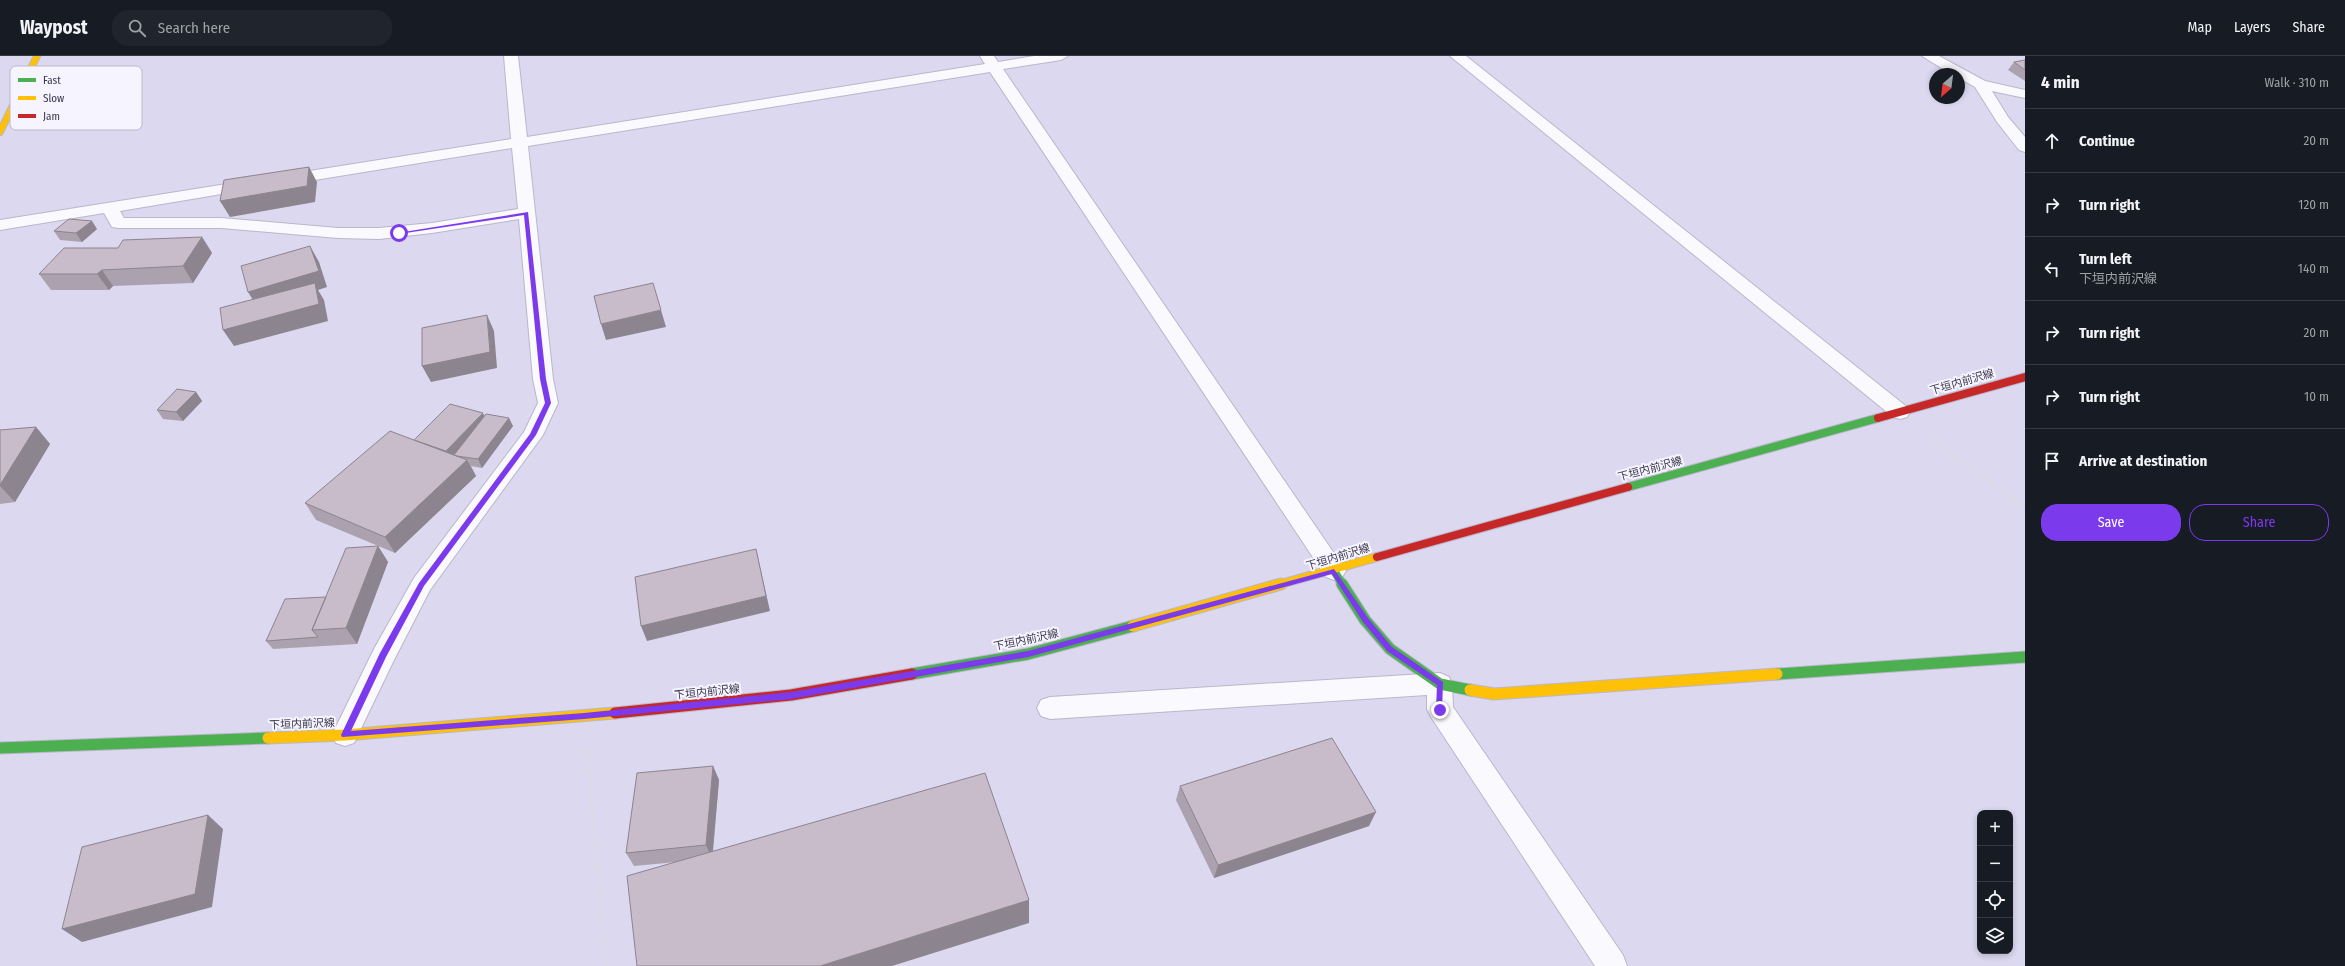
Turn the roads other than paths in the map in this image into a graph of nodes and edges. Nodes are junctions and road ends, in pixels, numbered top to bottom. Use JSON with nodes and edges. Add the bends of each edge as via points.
{"nodes":[{"id":1,"x":37,"y":56,"type":"edge"},
{"id":2,"x":511,"y":56,"type":"edge"},
{"id":3,"x":1061,"y":56,"type":"edge"},
{"id":4,"x":1457,"y":56,"type":"edge"},
{"id":5,"x":1929,"y":56,"type":"edge"},
{"id":6,"x":991,"y":61,"type":"edge"},
{"id":7,"x":32,"y":66,"type":"edge"},
{"id":8,"x":1980,"y":84,"type":"junction"},
{"id":9,"x":2025,"y":94,"type":"edge"},
{"id":10,"x":10,"y":111,"type":"edge"},
{"id":11,"x":0,"y":132,"type":"edge"},
{"id":12,"x":519,"y":143,"type":"junction"},
{"id":13,"x":2025,"y":147,"type":"edge"},
{"id":14,"x":110,"y":208,"type":"junction"},
{"id":15,"x":526,"y":213,"type":"junction"},
{"id":16,"x":0,"y":225,"type":"edge"},
{"id":17,"x":2025,"y":377,"type":"edge"},
{"id":18,"x":1900,"y":412,"type":"junction"},
{"id":19,"x":1334,"y":571,"type":"junction"},
{"id":20,"x":2025,"y":658,"type":"edge"},
{"id":21,"x":1440,"y":684,"type":"junction"},
{"id":22,"x":1050,"y":708,"type":"dead end"},
{"id":23,"x":345,"y":735,"type":"junction"},
{"id":24,"x":0,"y":748,"type":"edge"},
{"id":25,"x":1612,"y":966,"type":"edge"}],
"edges":[{"from":1,"to":7,"type":"main road"},
{"from":2,"to":12,"type":"street"},
{"from":3,"to":6,"type":"street"},
{"from":4,"to":18,"type":"street"},
{"from":5,"to":8,"type":"street"},
{"from":6,"to":12,"type":"street"},
{"from":6,"to":19,"type":"street"},
{"from":8,"to":9,"type":"street"},
{"from":8,"to":13,"type":"street","via":[[2002,119]]},
{"from":10,"to":11,"type":"main road"},
{"from":12,"to":14,"type":"street"},
{"from":12,"to":15,"type":"street"},
{"from":14,"to":15,"type":"street","via":[[118,223],[235,224],[356,234],[399,233]]},
{"from":14,"to":16,"type":"street"},
{"from":15,"to":23,"type":"street","via":[[543,379],[548,403],[533,435],[422,584],[383,656]]},
{"from":17,"to":18,"type":"main road","name":"下垣内前沢線"},
{"from":18,"to":19,"type":"main road","name":"下垣内前沢線"},
{"from":19,"to":21,"type":"main road","via":[[1365,620],[1390,649]]},
{"from":19,"to":23,"type":"main road","name":"下垣内前沢線","via":[[1028,654],[791,695],[584,716]]},
{"from":20,"to":21,"type":"main road","via":[[1494,694]]},
{"from":21,"to":22,"type":"street"},
{"from":21,"to":25,"type":"street","via":[[1440,710]]},
{"from":23,"to":24,"type":"main road","name":"下垣内前沢線"}]}
